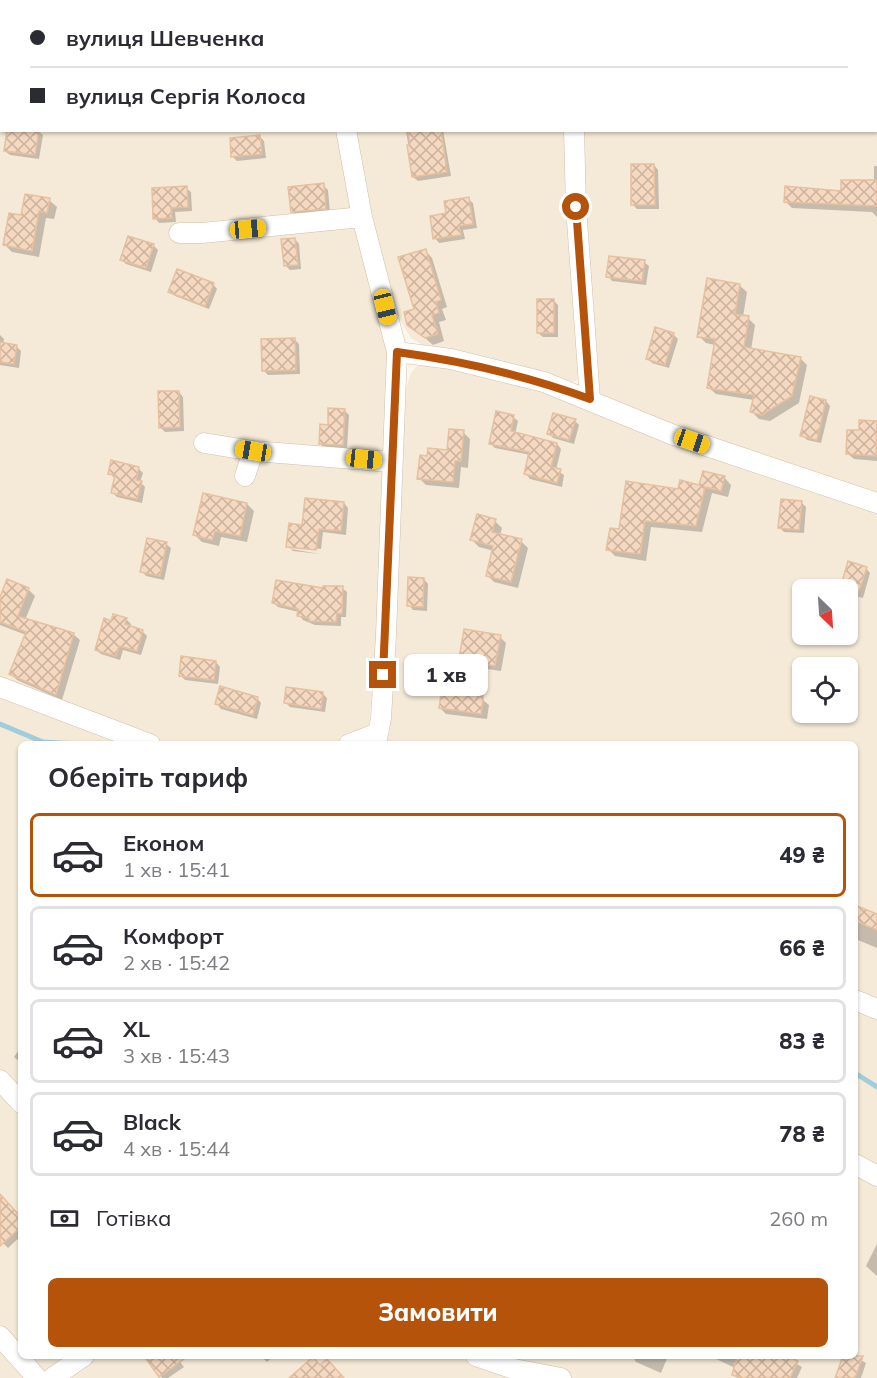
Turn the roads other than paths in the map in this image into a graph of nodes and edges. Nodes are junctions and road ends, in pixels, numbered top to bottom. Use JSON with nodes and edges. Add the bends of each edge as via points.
{"nodes":[{"id":1,"x":346,"y":132,"type":"edge"},
{"id":2,"x":573,"y":132,"type":"edge"},
{"id":3,"x":362,"y":218,"type":"junction"},
{"id":4,"x":178,"y":232,"type":"dead end"},
{"id":5,"x":397,"y":352,"type":"junction"},
{"id":6,"x":590,"y":399,"type":"junction"},
{"id":7,"x":204,"y":443,"type":"dead end"},
{"id":8,"x":253,"y":451,"type":"junction"},
{"id":9,"x":391,"y":462,"type":"junction"},
{"id":10,"x":245,"y":476,"type":"dead end"},
{"id":11,"x":877,"y":503,"type":"edge"},
{"id":12,"x":0,"y":687,"type":"edge"},
{"id":13,"x":377,"y":739,"type":"edge"},
{"id":14,"x":142,"y":741,"type":"edge"},
{"id":15,"x":858,"y":1001,"type":"edge"},
{"id":16,"x":877,"y":1009,"type":"edge"},
{"id":17,"x":0,"y":1080,"type":"edge"},
{"id":18,"x":18,"y":1100,"type":"edge"},
{"id":19,"x":858,"y":1166,"type":"edge"},
{"id":20,"x":877,"y":1176,"type":"edge"},
{"id":21,"x":0,"y":1336,"type":"edge"},
{"id":22,"x":18,"y":1356,"type":"edge"},
{"id":23,"x":20,"y":1359,"type":"edge"},
{"id":24,"x":80,"y":1359,"type":"edge"},
{"id":25,"x":485,"y":1359,"type":"edge"},
{"id":26,"x":37,"y":1378,"type":"edge"},
{"id":27,"x":52,"y":1378,"type":"edge"},
{"id":28,"x":561,"y":1378,"type":"edge"}],
"edges":[{"from":1,"to":3,"type":"street"},
{"from":2,"to":6,"type":"street"},
{"from":3,"to":4,"type":"street"},
{"from":3,"to":5,"type":"street"},
{"from":5,"to":6,"type":"street","via":[[451,359],[544,382]]},
{"from":5,"to":9,"type":"street"},
{"from":6,"to":11,"type":"street","via":[[671,434]]},
{"from":7,"to":8,"type":"street"},
{"from":8,"to":9,"type":"street"},
{"from":8,"to":10,"type":"street"},
{"from":9,"to":13,"type":"street","via":[[386,635]]},
{"from":12,"to":14,"type":"street"},
{"from":15,"to":16,"type":"street"},
{"from":17,"to":18,"type":"street"},
{"from":19,"to":20,"type":"street"},
{"from":21,"to":22,"type":"street"},
{"from":23,"to":26,"type":"street"},
{"from":24,"to":27,"type":"street"},
{"from":25,"to":28,"type":"street"}]}
